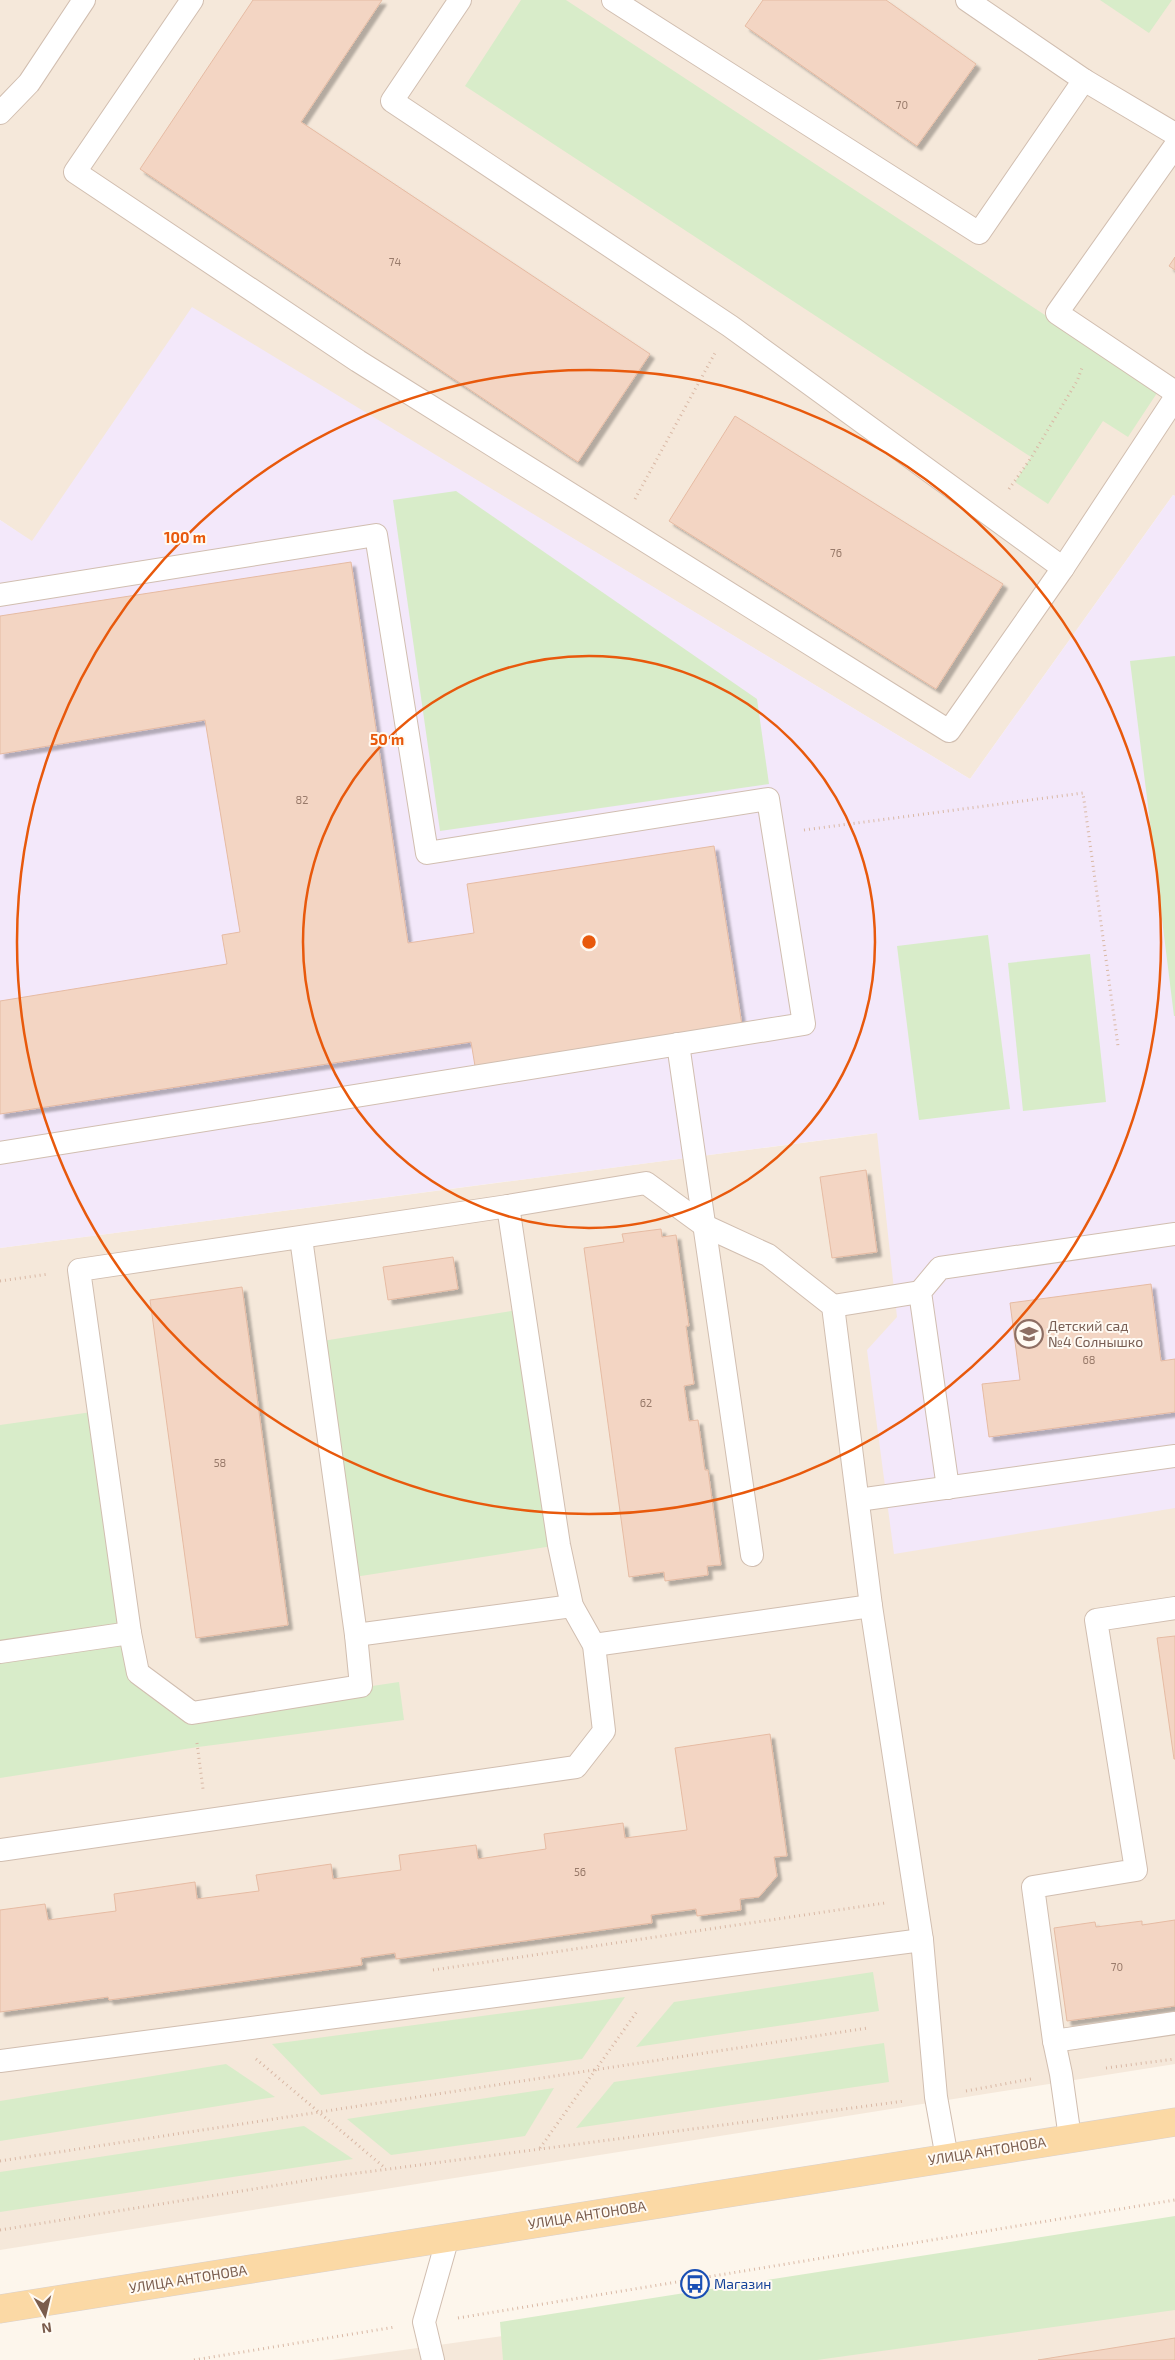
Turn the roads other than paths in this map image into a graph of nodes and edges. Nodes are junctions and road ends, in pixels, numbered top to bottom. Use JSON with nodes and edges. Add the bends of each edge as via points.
{"nodes":[{"id":1,"x":84,"y":0,"type":"edge"},
{"id":2,"x":192,"y":0,"type":"edge"},
{"id":3,"x":460,"y":0,"type":"edge"},
{"id":4,"x":613,"y":0,"type":"edge"},
{"id":5,"x":967,"y":0,"type":"edge"},
{"id":6,"x":1084,"y":80,"type":"junction"},
{"id":7,"x":0,"y":113,"type":"edge"},
{"id":8,"x":1175,"y":134,"type":"edge"},
{"id":9,"x":1175,"y":146,"type":"edge"},
{"id":10,"x":1175,"y":392,"type":"edge"},
{"id":11,"x":1175,"y":398,"type":"edge"},
{"id":12,"x":1063,"y":568,"type":"junction"},
{"id":13,"x":0,"y":595,"type":"edge"},
{"id":14,"x":678,"y":1044,"type":"junction"},
{"id":15,"x":0,"y":1153,"type":"edge"},
{"id":16,"x":508,"y":1206,"type":"junction"},
{"id":17,"x":705,"y":1226,"type":"junction"},
{"id":18,"x":1175,"y":1234,"type":"edge"},
{"id":19,"x":301,"y":1238,"type":"junction"},
{"id":20,"x":920,"y":1292,"type":"junction"},
{"id":21,"x":833,"y":1306,"type":"junction"},
{"id":22,"x":1175,"y":1456,"type":"edge"},
{"id":23,"x":948,"y":1488,"type":"junction"},
{"id":24,"x":858,"y":1500,"type":"junction"},
{"id":25,"x":752,"y":1555,"type":"dead end"},
{"id":26,"x":572,"y":1606,"type":"junction"},
{"id":27,"x":871,"y":1606,"type":"junction"},
{"id":28,"x":1175,"y":1608,"type":"edge"},
{"id":29,"x":130,"y":1633,"type":"junction"},
{"id":30,"x":356,"y":1635,"type":"junction"},
{"id":31,"x":594,"y":1645,"type":"junction"},
{"id":32,"x":0,"y":1652,"type":"edge"},
{"id":33,"x":0,"y":1850,"type":"edge"},
{"id":34,"x":922,"y":1940,"type":"junction"},
{"id":35,"x":1175,"y":2023,"type":"edge"},
{"id":36,"x":1054,"y":2041,"type":"junction"},
{"id":37,"x":0,"y":2060,"type":"edge"},
{"id":38,"x":1175,"y":2122,"type":"edge"},
{"id":39,"x":1070,"y":2138,"type":"junction"},
{"id":40,"x":946,"y":2158,"type":"junction"},
{"id":41,"x":448,"y":2237,"type":"junction"},
{"id":42,"x":0,"y":2309,"type":"edge"},
{"id":43,"x":433,"y":2360,"type":"edge"}],
"edges":[{"from":1,"to":7,"type":"lane","via":[[29,83]]},
{"from":2,"to":12,"type":"lane","via":[[75,172],[358,361],[949,731]]},
{"from":3,"to":12,"type":"lane","via":[[392,101],[730,326]]},
{"from":4,"to":6,"type":"lane","via":[[979,233]]},
{"from":5,"to":6,"type":"lane"},
{"from":6,"to":8,"type":"lane"},
{"from":9,"to":10,"type":"lane","via":[[1056,313]]},
{"from":11,"to":12,"type":"lane"},
{"from":13,"to":14,"type":"lane","via":[[376,535],[427,853],[768,799],[804,1024]]},
{"from":14,"to":15,"type":"lane"},
{"from":14,"to":17,"type":"lane"},
{"from":16,"to":17,"type":"lane","via":[[646,1183]]},
{"from":16,"to":19,"type":"lane"},
{"from":16,"to":26,"type":"lane","via":[[559,1545]]},
{"from":17,"to":21,"type":"lane","via":[[768,1255]]},
{"from":17,"to":25,"type":"lane"},
{"from":18,"to":20,"type":"lane","via":[[940,1268]]},
{"from":19,"to":29,"type":"lane","via":[[79,1270]]},
{"from":19,"to":30,"type":"lane"},
{"from":20,"to":21,"type":"lane"},
{"from":20,"to":23,"type":"lane"},
{"from":21,"to":24,"type":"lane"},
{"from":22,"to":23,"type":"lane"},
{"from":23,"to":24,"type":"lane"},
{"from":24,"to":27,"type":"lane"},
{"from":26,"to":30,"type":"lane"},
{"from":26,"to":31,"type":"lane"},
{"from":27,"to":31,"type":"lane"},
{"from":27,"to":34,"type":"lane"},
{"from":28,"to":36,"type":"lane","via":[[1096,1620],[1136,1870],[1033,1886]]},
{"from":29,"to":30,"type":"lane","via":[[138,1673],[192,1713],[361,1686]]},
{"from":29,"to":32,"type":"lane"},
{"from":31,"to":33,"type":"lane","via":[[604,1731],[576,1767]]},
{"from":34,"to":37,"type":"lane"},
{"from":34,"to":40,"type":"lane","via":[[936,2097]]},
{"from":35,"to":36,"type":"lane"},
{"from":36,"to":39,"type":"lane"},
{"from":38,"to":39,"type":"main road","name":"УЛИЦА АНТОНОВА"},
{"from":39,"to":40,"type":"main road","name":"УЛИЦА АНТОНОВА"},
{"from":40,"to":41,"type":"main road","name":"УЛИЦА АНТОНОВА"},
{"from":41,"to":42,"type":"main road","name":"УЛИЦА АНТОНОВА"},
{"from":41,"to":43,"type":"lane","via":[[424,2322]]}]}
